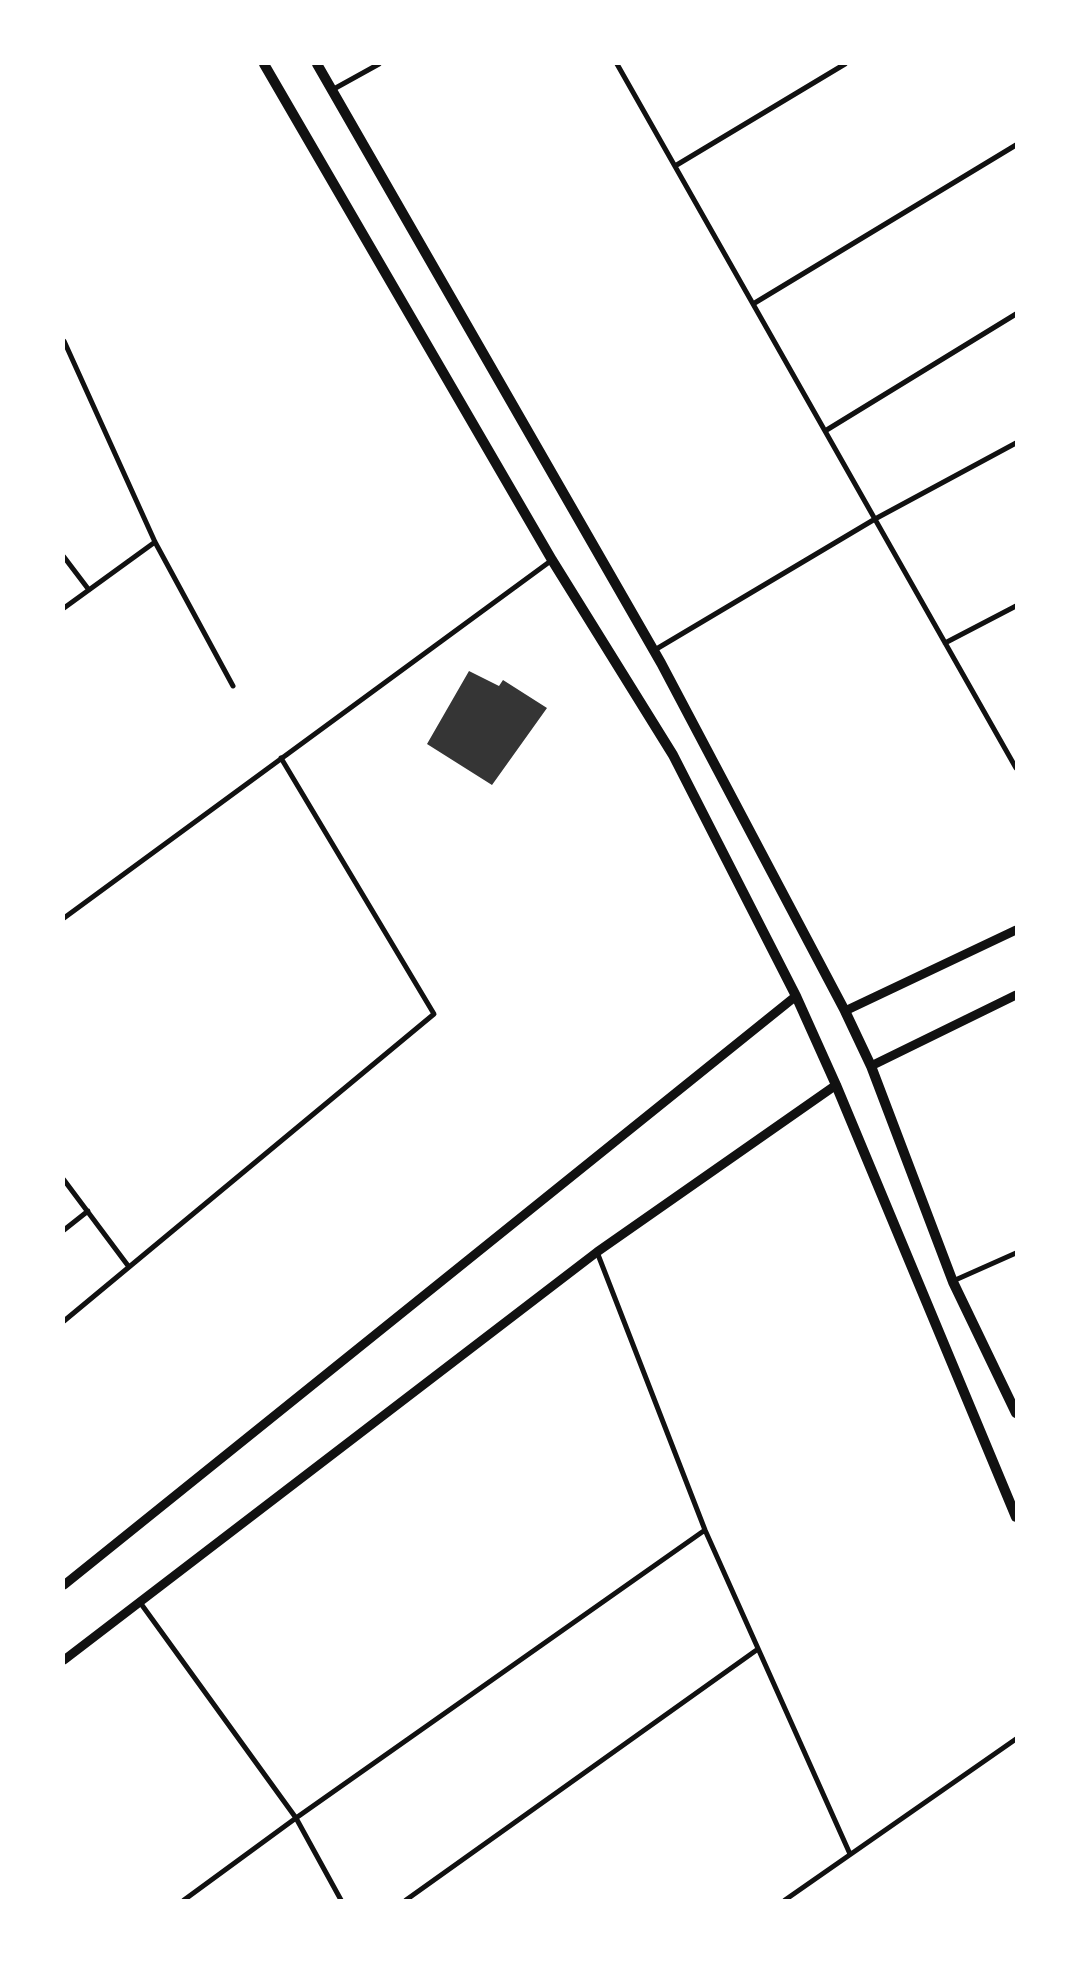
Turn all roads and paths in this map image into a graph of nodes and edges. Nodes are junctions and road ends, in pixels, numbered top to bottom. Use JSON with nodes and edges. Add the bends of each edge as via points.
{"nodes":[{"id":1,"x":264,"y":64,"type":"edge"},
{"id":2,"x":317,"y":64,"type":"edge"},
{"id":3,"x":379,"y":64,"type":"edge"},
{"id":4,"x":617,"y":64,"type":"edge"},
{"id":5,"x":844,"y":64,"type":"edge"},
{"id":6,"x":331,"y":90,"type":"junction"},
{"id":7,"x":1016,"y":145,"type":"edge"},
{"id":8,"x":675,"y":166,"type":"junction"},
{"id":9,"x":753,"y":304,"type":"junction"},
{"id":10,"x":1016,"y":314,"type":"edge"},
{"id":11,"x":64,"y":341,"type":"edge"},
{"id":12,"x":825,"y":431,"type":"junction"},
{"id":13,"x":1016,"y":444,"type":"edge"},
{"id":14,"x":875,"y":518,"type":"junction"},
{"id":15,"x":155,"y":542,"type":"junction"},
{"id":16,"x":64,"y":556,"type":"edge"},
{"id":17,"x":552,"y":560,"type":"junction"},
{"id":18,"x":89,"y":590,"type":"junction"},
{"id":19,"x":1016,"y":606,"type":"edge"},
{"id":20,"x":64,"y":608,"type":"edge"},
{"id":21,"x":945,"y":643,"type":"junction"},
{"id":22,"x":654,"y":651,"type":"junction"},
{"id":23,"x":233,"y":686,"type":"dead end"},
{"id":24,"x":281,"y":758,"type":"junction"},
{"id":25,"x":1016,"y":768,"type":"edge"},
{"id":26,"x":64,"y":918,"type":"edge"},
{"id":27,"x":1016,"y":930,"type":"edge"},
{"id":28,"x":1016,"y":995,"type":"edge"},
{"id":29,"x":796,"y":996,"type":"junction"},
{"id":30,"x":845,"y":1011,"type":"junction"},
{"id":31,"x":871,"y":1066,"type":"junction"},
{"id":32,"x":836,"y":1085,"type":"junction"},
{"id":33,"x":64,"y":1180,"type":"edge"},
{"id":34,"x":88,"y":1212,"type":"junction"},
{"id":35,"x":64,"y":1230,"type":"edge"},
{"id":36,"x":597,"y":1252,"type":"junction"},
{"id":37,"x":1016,"y":1253,"type":"edge"},
{"id":38,"x":129,"y":1267,"type":"junction"},
{"id":39,"x":953,"y":1282,"type":"junction"},
{"id":40,"x":64,"y":1321,"type":"edge"},
{"id":41,"x":1016,"y":1413,"type":"edge"},
{"id":42,"x":1016,"y":1517,"type":"edge"},
{"id":43,"x":705,"y":1530,"type":"junction"},
{"id":44,"x":64,"y":1585,"type":"edge"},
{"id":45,"x":139,"y":1600,"type":"junction"},
{"id":46,"x":758,"y":1649,"type":"junction"},
{"id":47,"x":64,"y":1660,"type":"edge"},
{"id":48,"x":1016,"y":1739,"type":"edge"},
{"id":49,"x":296,"y":1818,"type":"junction"},
{"id":50,"x":850,"y":1854,"type":"junction"},
{"id":51,"x":184,"y":1900,"type":"edge"},
{"id":52,"x":341,"y":1900,"type":"edge"},
{"id":53,"x":406,"y":1900,"type":"edge"},
{"id":54,"x":785,"y":1900,"type":"edge"}],
"edges":[{"from":1,"to":17,"type":"main road"},
{"from":2,"to":6,"type":"main road"},
{"from":3,"to":6,"type":"street"},
{"from":4,"to":8,"type":"street"},
{"from":5,"to":8,"type":"street"},
{"from":6,"to":22,"type":"main road"},
{"from":7,"to":9,"type":"street"},
{"from":8,"to":9,"type":"street"},
{"from":9,"to":12,"type":"street"},
{"from":10,"to":12,"type":"street"},
{"from":11,"to":15,"type":"street"},
{"from":12,"to":14,"type":"street"},
{"from":13,"to":14,"type":"street"},
{"from":14,"to":21,"type":"street"},
{"from":14,"to":22,"type":"street"},
{"from":15,"to":18,"type":"street"},
{"from":15,"to":23,"type":"street"},
{"from":16,"to":18,"type":"street"},
{"from":17,"to":24,"type":"street"},
{"from":17,"to":29,"type":"main road","via":[[673,755]]},
{"from":18,"to":20,"type":"street"},
{"from":19,"to":21,"type":"street"},
{"from":21,"to":25,"type":"street"},
{"from":22,"to":30,"type":"main road"},
{"from":24,"to":26,"type":"street"},
{"from":24,"to":38,"type":"street","via":[[434,1014]]},
{"from":27,"to":30,"type":"street"},
{"from":28,"to":31,"type":"street"},
{"from":29,"to":32,"type":"main road"},
{"from":29,"to":44,"type":"street"},
{"from":30,"to":31,"type":"main road"},
{"from":31,"to":39,"type":"main road"},
{"from":32,"to":36,"type":"street"},
{"from":32,"to":42,"type":"main road"},
{"from":33,"to":34,"type":"street"},
{"from":34,"to":35,"type":"street"},
{"from":34,"to":38,"type":"street"},
{"from":36,"to":43,"type":"street"},
{"from":36,"to":45,"type":"street"},
{"from":37,"to":39,"type":"street"},
{"from":38,"to":40,"type":"street"},
{"from":39,"to":41,"type":"main road"},
{"from":43,"to":46,"type":"street"},
{"from":43,"to":49,"type":"street"},
{"from":45,"to":47,"type":"street"},
{"from":45,"to":49,"type":"street"},
{"from":46,"to":50,"type":"street"},
{"from":46,"to":53,"type":"street"},
{"from":48,"to":50,"type":"street"},
{"from":49,"to":51,"type":"street"},
{"from":49,"to":52,"type":"street"},
{"from":50,"to":54,"type":"street"}]}
